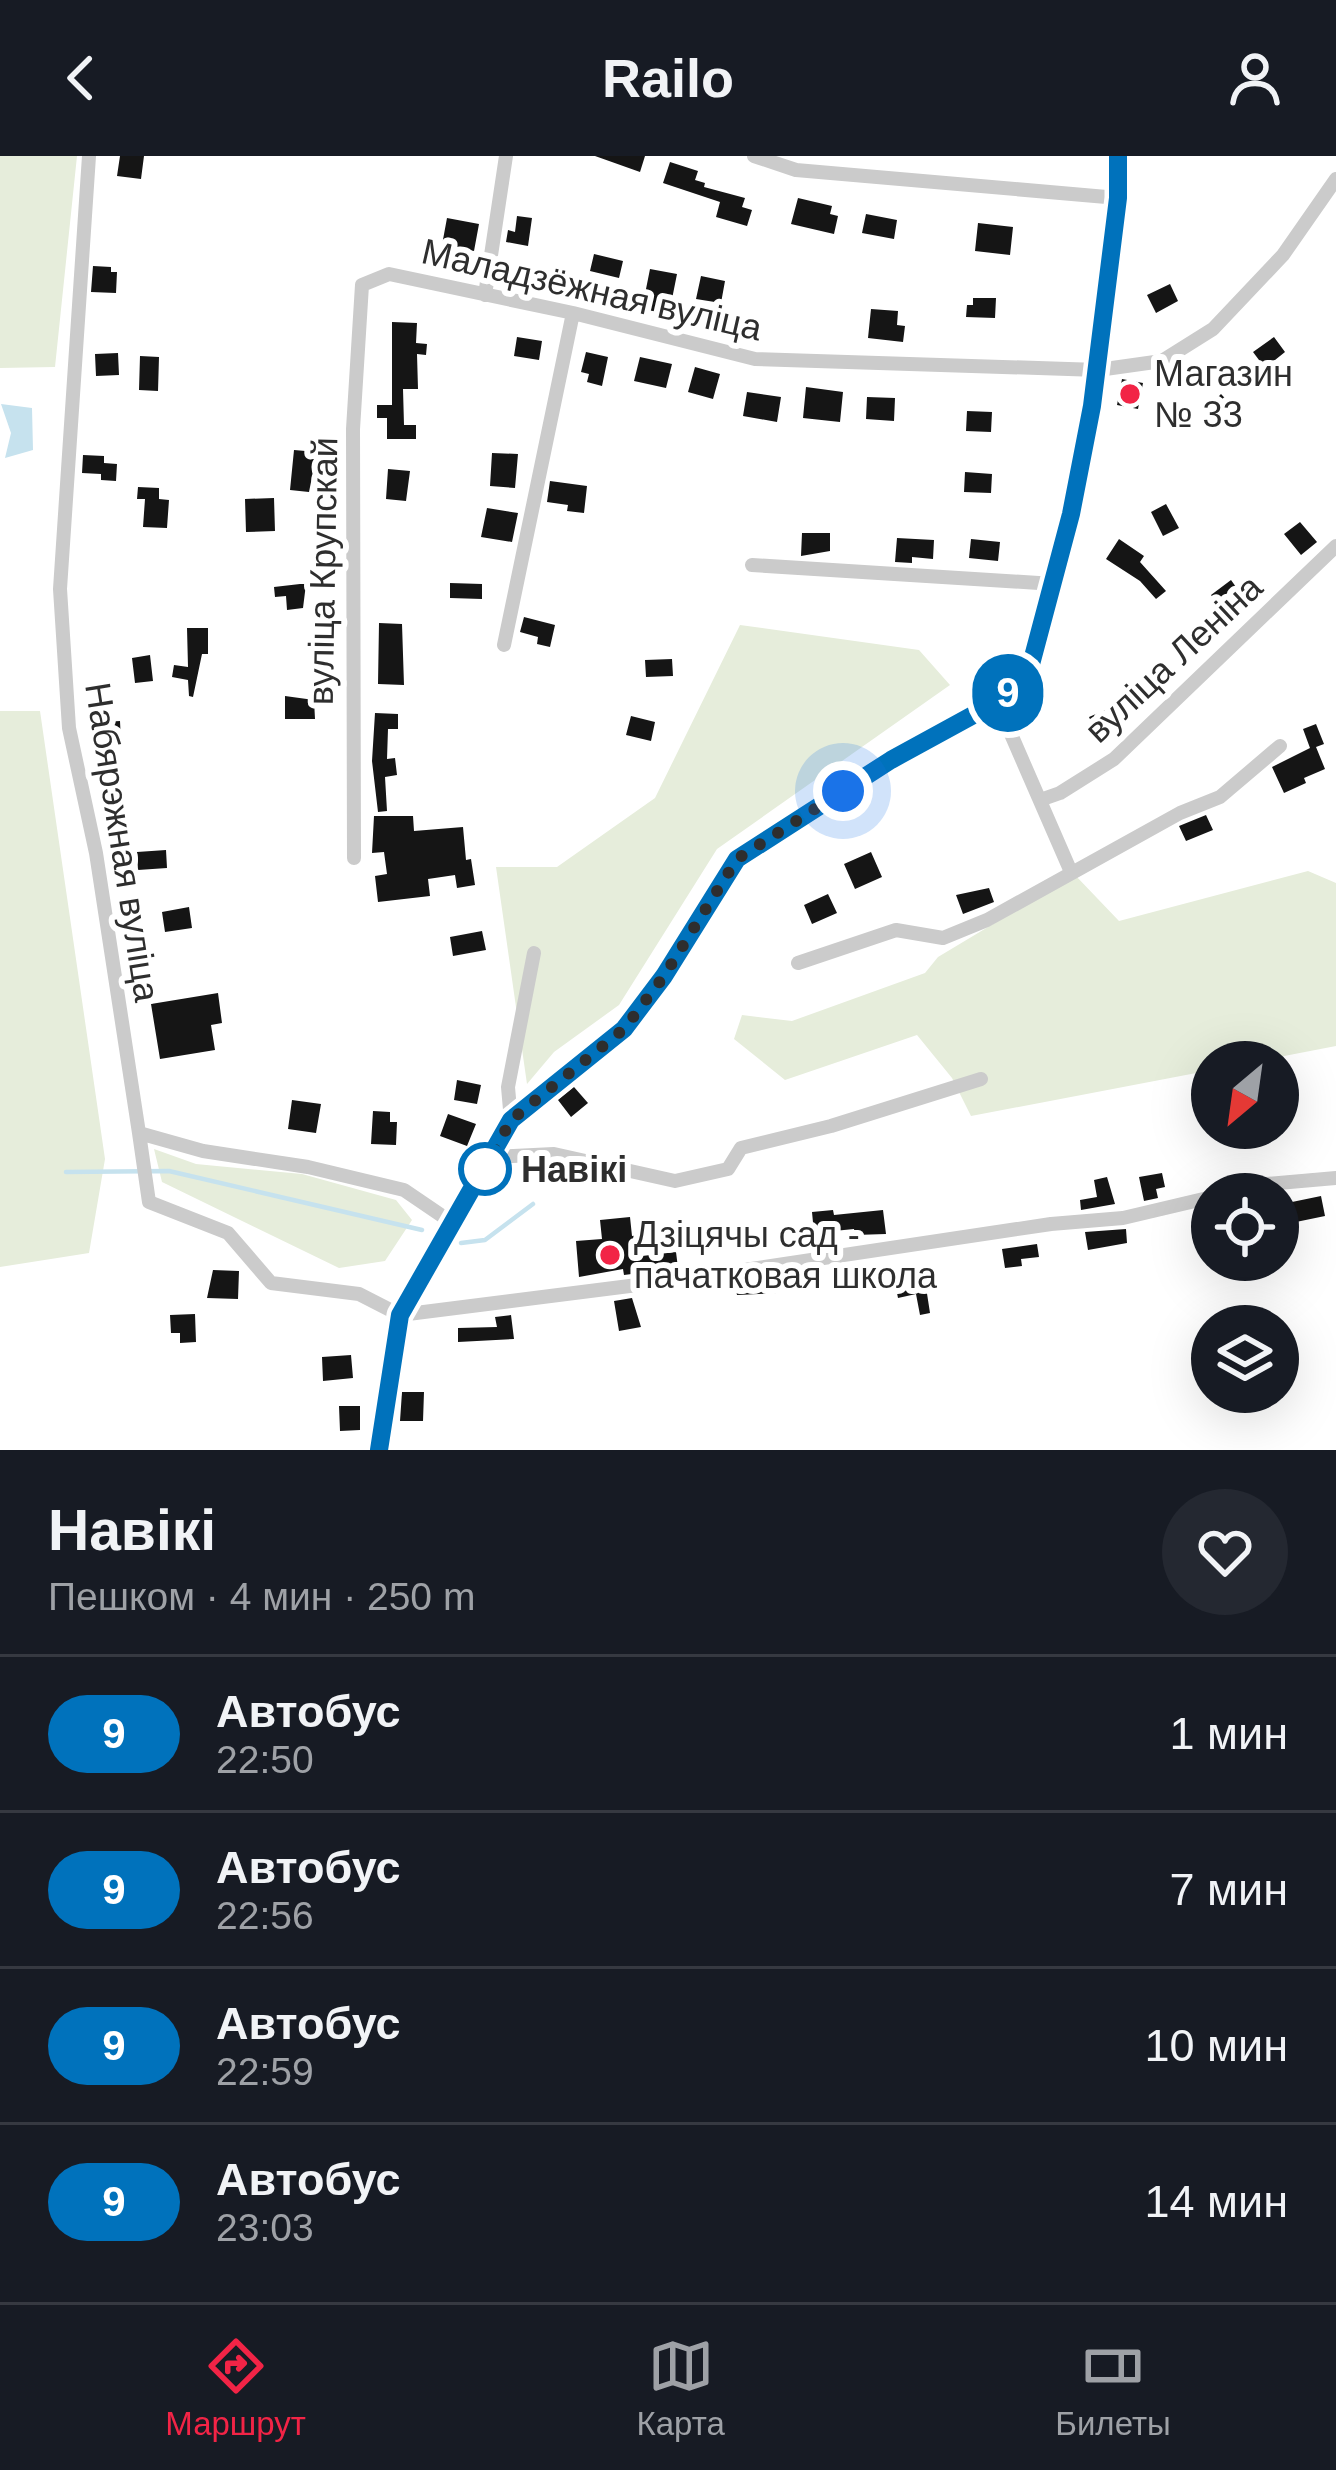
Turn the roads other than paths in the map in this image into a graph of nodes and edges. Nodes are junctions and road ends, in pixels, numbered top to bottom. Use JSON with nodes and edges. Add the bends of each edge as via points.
{"nodes":[{"id":1,"x":89,"y":156,"type":"edge"},
{"id":2,"x":506,"y":156,"type":"edge"},
{"id":3,"x":754,"y":156,"type":"edge"},
{"id":4,"x":1118,"y":156,"type":"edge"},
{"id":5,"x":1336,"y":179,"type":"edge"},
{"id":6,"x":1118,"y":198,"type":"junction"},
{"id":7,"x":362,"y":285,"type":"joint"},
{"id":8,"x":484,"y":295,"type":"junction"},
{"id":9,"x":573,"y":313,"type":"junction"},
{"id":10,"x":1098,"y":370,"type":"junction"},
{"id":11,"x":1336,"y":546,"type":"edge"},
{"id":12,"x":752,"y":565,"type":"dead end"},
{"id":13,"x":1054,"y":584,"type":"junction"},
{"id":14,"x":504,"y":645,"type":"dead end"},
{"id":15,"x":997,"y":702,"type":"junction"},
{"id":16,"x":1280,"y":746,"type":"dead end"},
{"id":17,"x":1040,"y":800,"type":"junction"},
{"id":18,"x":354,"y":858,"type":"dead end"},
{"id":19,"x":1071,"y":872,"type":"junction"},
{"id":20,"x":534,"y":953,"type":"dead end"},
{"id":21,"x":798,"y":963,"type":"dead end"},
{"id":22,"x":981,"y":1079,"type":"dead end"},
{"id":23,"x":511,"y":1120,"type":"junction"},
{"id":24,"x":139,"y":1132,"type":"junction"},
{"id":25,"x":492,"y":1157,"type":"junction"},
{"id":26,"x":1336,"y":1178,"type":"edge"},
{"id":27,"x":1299,"y":1181,"type":"edge"},
{"id":28,"x":1191,"y":1202,"type":"edge"},
{"id":29,"x":454,"y":1224,"type":"junction"},
{"id":30,"x":400,"y":1315,"type":"junction"},
{"id":31,"x":379,"y":1450,"type":"edge"}],
"edges":[{"from":1,"to":24,"type":"street","name":"Набярэжная вуліца","via":[[60,589],[69,728]]},
{"from":2,"to":8,"type":"street"},
{"from":3,"to":6,"type":"street","via":[[796,170]]},
{"from":4,"to":6,"type":"street"},
{"from":5,"to":10,"type":"street","name":"Маладзёжная вуліца","via":[[1283,255],[1213,329],[1162,361]]},
{"from":6,"to":10,"type":"street"},
{"from":7,"to":8,"type":"street","name":"Маладзёжная вуліца","via":[[389,274]]},
{"from":7,"to":18,"type":"street","name":"вуліца Крупскай","via":[[353,429]]},
{"from":8,"to":9,"type":"street","name":"Маладзёжная вуліца"},
{"from":9,"to":10,"type":"street","name":"Маладзёжная вуліца","via":[[754,359]]},
{"from":9,"to":14,"type":"street"},
{"from":10,"to":13,"type":"street"},
{"from":11,"to":17,"type":"street","name":"вуліца Леніна","via":[[1114,759]]},
{"from":12,"to":13,"type":"street"},
{"from":13,"to":15,"type":"street","via":[[1030,668]]},
{"from":15,"to":17,"type":"street"},
{"from":15,"to":23,"type":"street","via":[[737,859],[624,1029]]},
{"from":16,"to":19,"type":"street","via":[[1220,797]]},
{"from":17,"to":19,"type":"street"},
{"from":19,"to":21,"type":"street","via":[[943,938],[896,930]]},
{"from":20,"to":23,"type":"street","via":[[508,1087]]},
{"from":22,"to":25,"type":"street","via":[[741,1148],[728,1169],[675,1181],[554,1154]]},
{"from":23,"to":25,"type":"street"},
{"from":24,"to":29,"type":"street","via":[[404,1190]]},
{"from":24,"to":30,"type":"street","name":"Набярэжная вуліца","via":[[148,1202],[228,1233],[271,1283],[359,1294]]},
{"from":25,"to":29,"type":"street"},
{"from":26,"to":27,"type":"street"},
{"from":28,"to":30,"type":"street","via":[[1123,1218]]},
{"from":29,"to":30,"type":"street"},
{"from":30,"to":31,"type":"street"}]}
